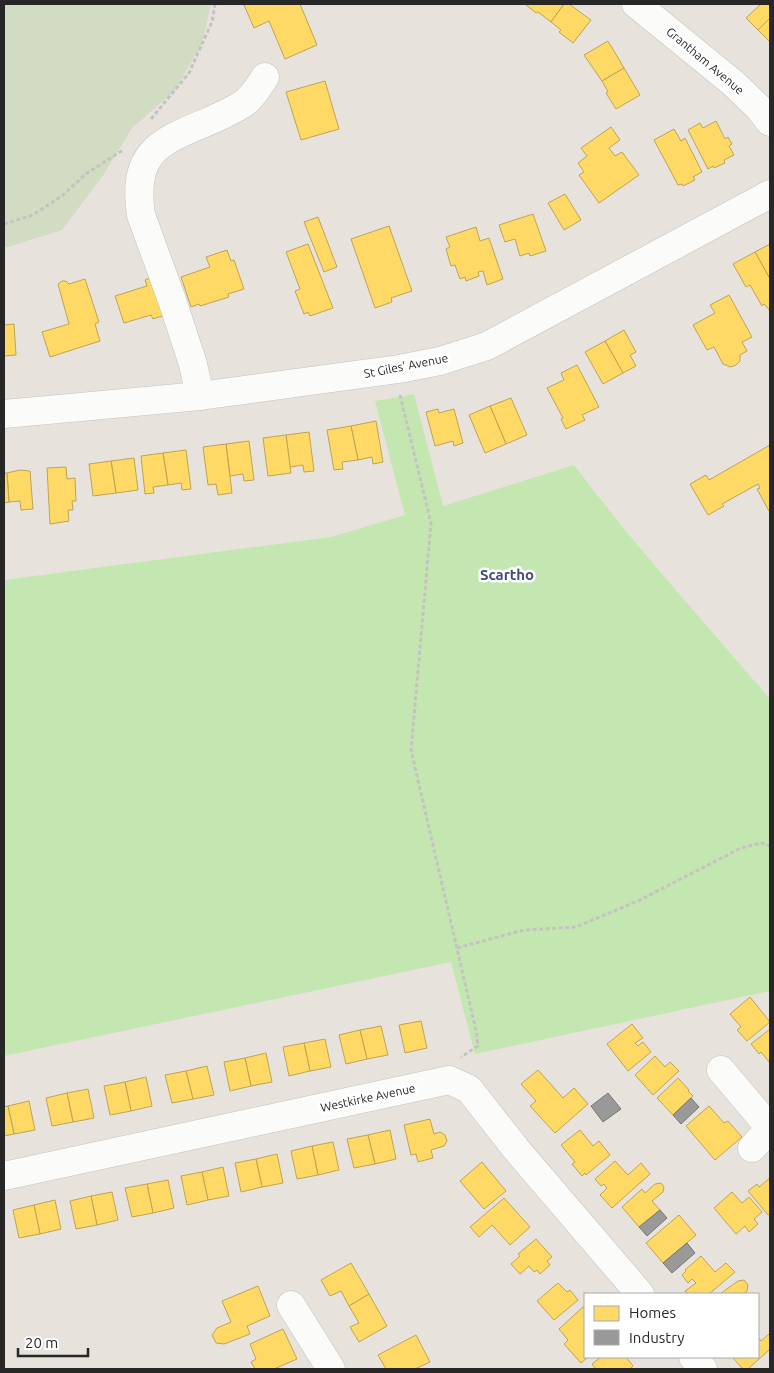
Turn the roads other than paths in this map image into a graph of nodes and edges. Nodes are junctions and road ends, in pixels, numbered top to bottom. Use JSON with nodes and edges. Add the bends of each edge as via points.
{"nodes":[{"id":1,"x":636,"y":4,"type":"edge"},
{"id":2,"x":266,"y":77,"type":"dead end"},
{"id":3,"x":770,"y":122,"type":"edge"},
{"id":4,"x":770,"y":194,"type":"edge"},
{"id":5,"x":200,"y":396,"type":"junction"},
{"id":6,"x":4,"y":414,"type":"edge"},
{"id":7,"x":721,"y":1070,"type":"dead end"},
{"id":8,"x":764,"y":1135,"type":"edge"},
{"id":9,"x":4,"y":1176,"type":"edge"},
{"id":10,"x":639,"y":1293,"type":"edge"},
{"id":11,"x":291,"y":1305,"type":"dead end"},
{"id":12,"x":694,"y":1358,"type":"edge"},
{"id":13,"x":331,"y":1369,"type":"edge"},
{"id":14,"x":703,"y":1369,"type":"edge"}],
"edges":[{"from":1,"to":3,"type":"street","name":"Grantham Avenue","via":[[733,82]]},
{"from":2,"to":5,"type":"street","via":[[246,101],[228,113],[156,147],[142,170],[141,215],[193,364]]},
{"from":4,"to":5,"type":"street","name":"St Giles' Avenue","via":[[487,346],[440,361],[399,369]]},
{"from":5,"to":6,"type":"street","name":"St Giles' Avenue"},
{"from":7,"to":8,"type":"street"},
{"from":9,"to":10,"type":"street","name":"Westkirke Avenue","via":[[449,1080],[469,1089]]},
{"from":11,"to":13,"type":"street"},
{"from":12,"to":14,"type":"street"}]}
